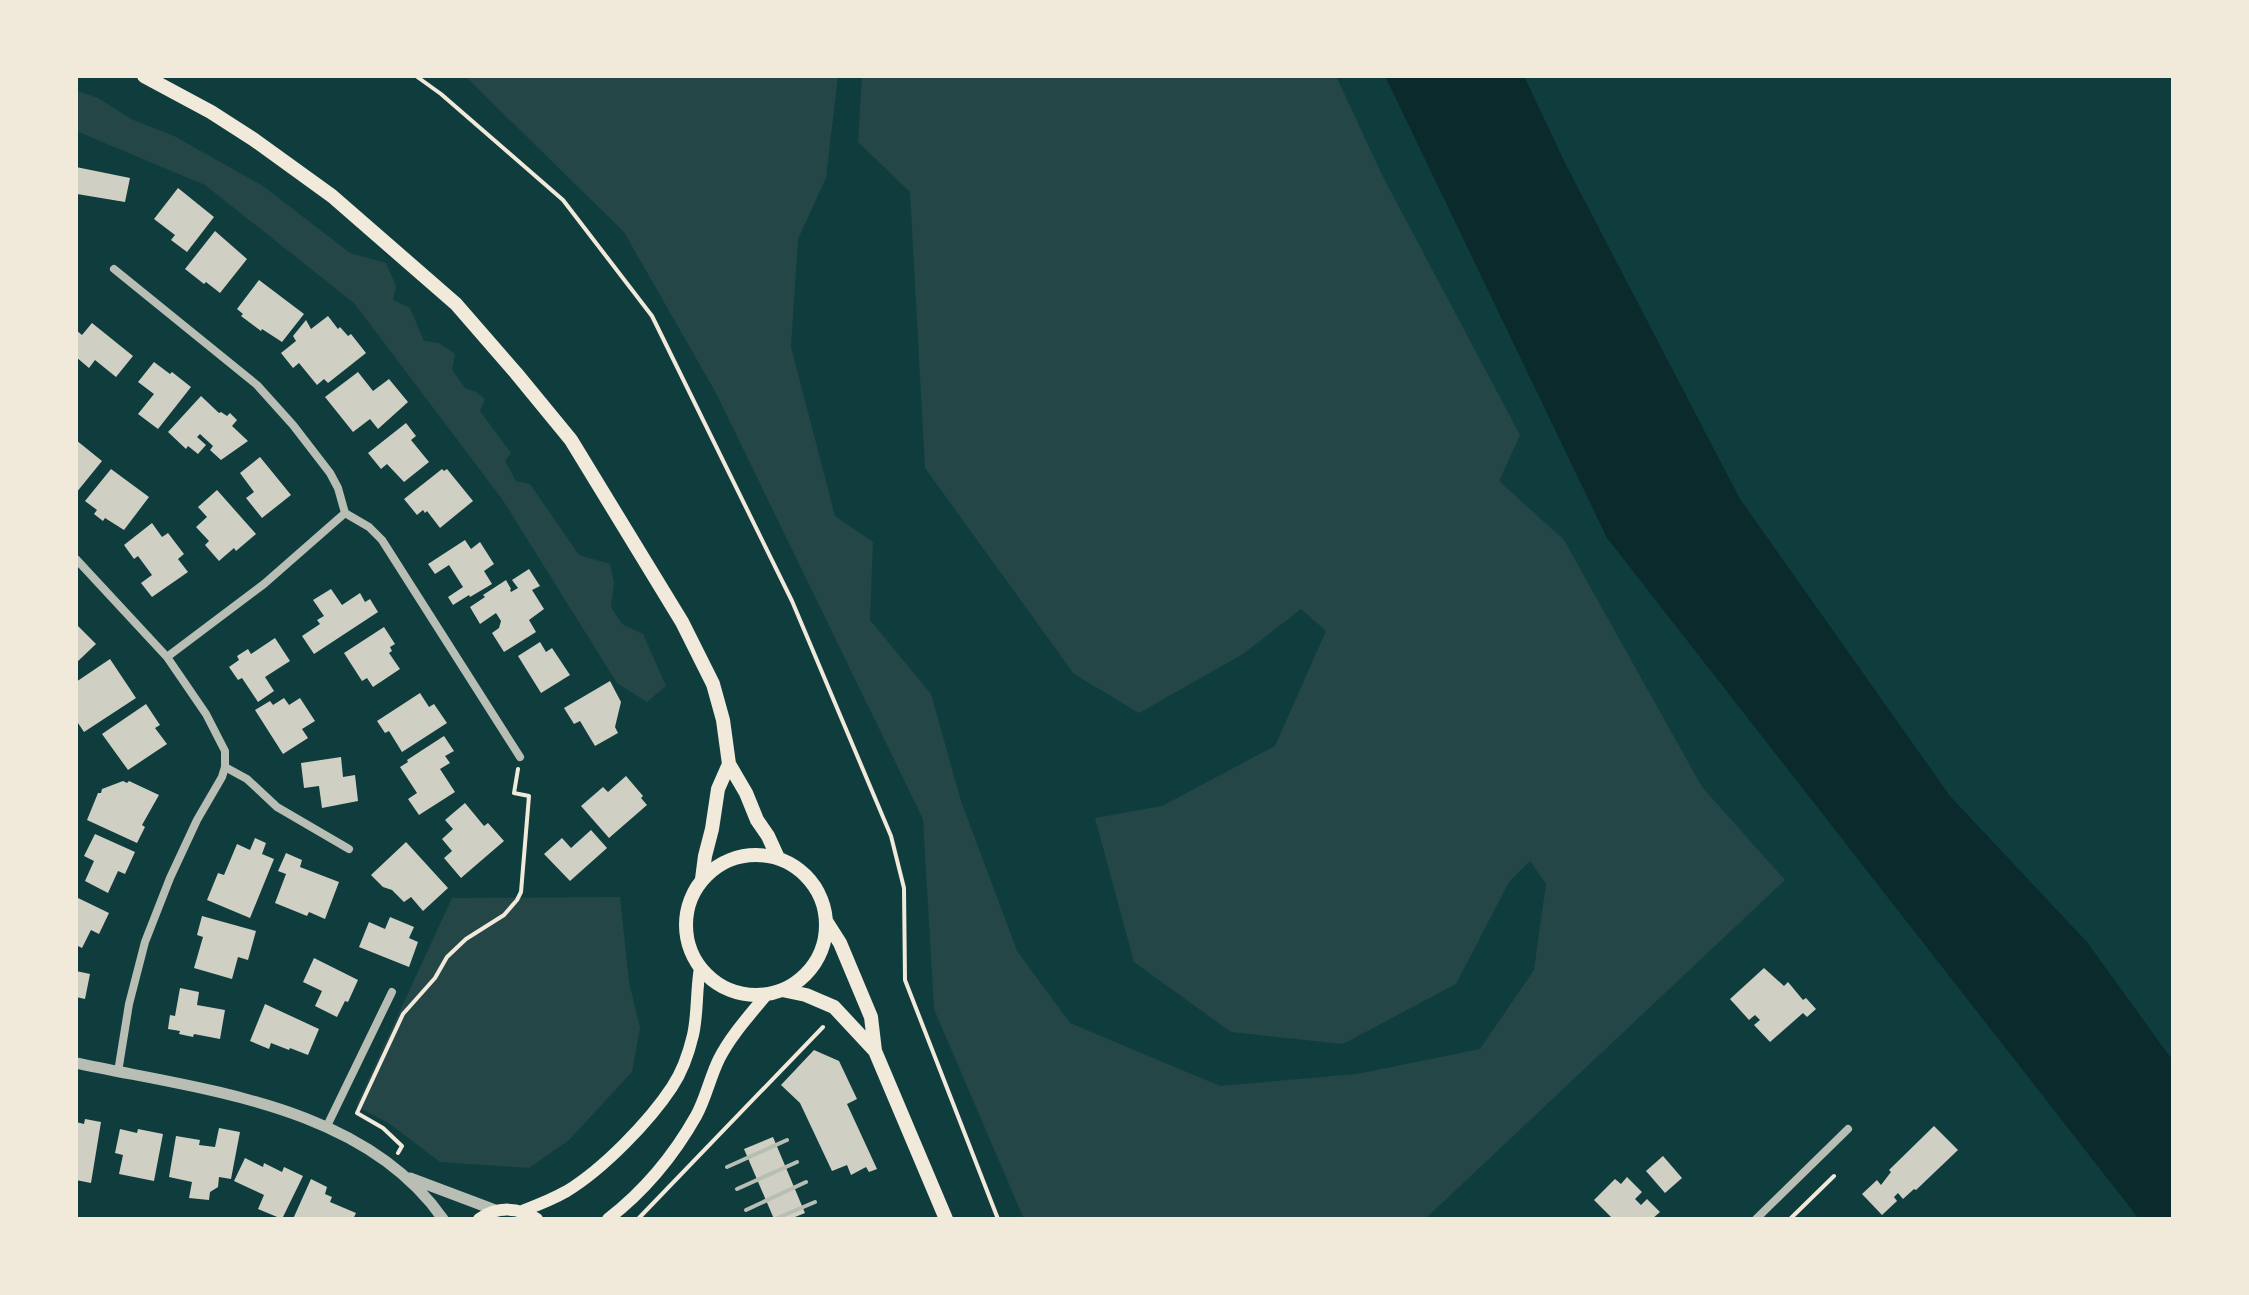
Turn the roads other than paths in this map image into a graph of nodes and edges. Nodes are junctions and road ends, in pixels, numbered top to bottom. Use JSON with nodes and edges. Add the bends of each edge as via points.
{"nodes":[{"id":1,"x":144,"y":76,"type":"edge"},
{"id":2,"x":114,"y":269,"type":"dead end"},
{"id":3,"x":345,"y":513,"type":"junction"},
{"id":4,"x":76,"y":559,"type":"edge"},
{"id":5,"x":167,"y":657,"type":"junction"},
{"id":6,"x":520,"y":757,"type":"road end"},
{"id":7,"x":729,"y":764,"type":"junction"},
{"id":8,"x":225,"y":767,"type":"junction"},
{"id":9,"x":349,"y":849,"type":"dead end"},
{"id":10,"x":778,"y":858,"type":"junction"},
{"id":11,"x":702,"y":879,"type":"junction"},
{"id":12,"x":825,"y":921,"type":"junction"},
{"id":13,"x":700,"y":968,"type":"junction"},
{"id":14,"x":782,"y":990,"type":"junction"},
{"id":15,"x":392,"y":992,"type":"dead end"},
{"id":16,"x":767,"y":994,"type":"junction"},
{"id":17,"x":875,"y":1051,"type":"junction"},
{"id":18,"x":76,"y":1063,"type":"edge"},
{"id":19,"x":118,"y":1072,"type":"junction"},
{"id":20,"x":326,"y":1128,"type":"junction"},
{"id":21,"x":1848,"y":1129,"type":"dead end"},
{"id":22,"x":787,"y":1140,"type":"dead end"},
{"id":23,"x":797,"y":1162,"type":"dead end"},
{"id":24,"x":727,"y":1167,"type":"dead end"},
{"id":25,"x":405,"y":1176,"type":"junction"},
{"id":26,"x":806,"y":1182,"type":"dead end"},
{"id":27,"x":737,"y":1189,"type":"dead end"},
{"id":28,"x":815,"y":1202,"type":"dead end"},
{"id":29,"x":495,"y":1210,"type":"junction"},
{"id":30,"x":746,"y":1210,"type":"dead end"},
{"id":31,"x":522,"y":1211,"type":"junction"},
{"id":32,"x":443,"y":1219,"type":"edge"},
{"id":33,"x":479,"y":1219,"type":"edge"},
{"id":34,"x":537,"y":1219,"type":"edge"},
{"id":35,"x":608,"y":1219,"type":"edge"},
{"id":36,"x":775,"y":1219,"type":"edge"},
{"id":37,"x":946,"y":1219,"type":"edge"},
{"id":38,"x":1756,"y":1219,"type":"edge"}],
"edges":[{"from":1,"to":7,"type":"main road","via":[[253,139],[332,196],[456,304],[516,373],[571,440],[688,633],[713,684]]},
{"from":2,"to":3,"type":"street","via":[[257,385],[330,473]]},
{"from":3,"to":5,"type":"street","via":[[264,584]]},
{"from":3,"to":6,"type":"street","via":[[382,540]]},
{"from":4,"to":5,"type":"street"},
{"from":5,"to":8,"type":"street","via":[[220,738]]},
{"from":7,"to":10,"type":"main road"},
{"from":7,"to":11,"type":"main road","via":[[718,789]]},
{"from":8,"to":9,"type":"street","via":[[277,807]]},
{"from":8,"to":19,"type":"street","via":[[145,942]]},
{"from":10,"to":11,"type":"main road","via":[[737,857]]},
{"from":10,"to":12,"type":"main road","via":[[811,883]]},
{"from":11,"to":13,"type":"main road","via":[[686,913],[686,932]]},
{"from":12,"to":14,"type":"main road","via":[[819,955]]},
{"from":12,"to":17,"type":"main road","via":[[840,943],[871,1017]]},
{"from":13,"to":16,"type":"main road","via":[[730,990]]},
{"from":13,"to":31,"type":"main road","via":[[693,1036],[674,1084],[595,1171],[545,1203]]},
{"from":14,"to":16,"type":"main road"},
{"from":14,"to":17,"type":"main road","via":[[834,1007]]},
{"from":15,"to":20,"type":"street"},
{"from":16,"to":35,"type":"main road","via":[[719,1058],[685,1135],[644,1186]]},
{"from":17,"to":37,"type":"main road"},
{"from":18,"to":19,"type":"street"},
{"from":19,"to":20,"type":"street","via":[[263,1103]]},
{"from":20,"to":25,"type":"street"},
{"from":21,"to":38,"type":"street"},
{"from":22,"to":24,"type":"lane"},
{"from":23,"to":27,"type":"lane"},
{"from":25,"to":29,"type":"street"},
{"from":25,"to":32,"type":"street"},
{"from":26,"to":30,"type":"lane"},
{"from":28,"to":36,"type":"lane"},
{"from":29,"to":31,"type":"main road"},
{"from":29,"to":33,"type":"main road"},
{"from":31,"to":34,"type":"main road"}]}
